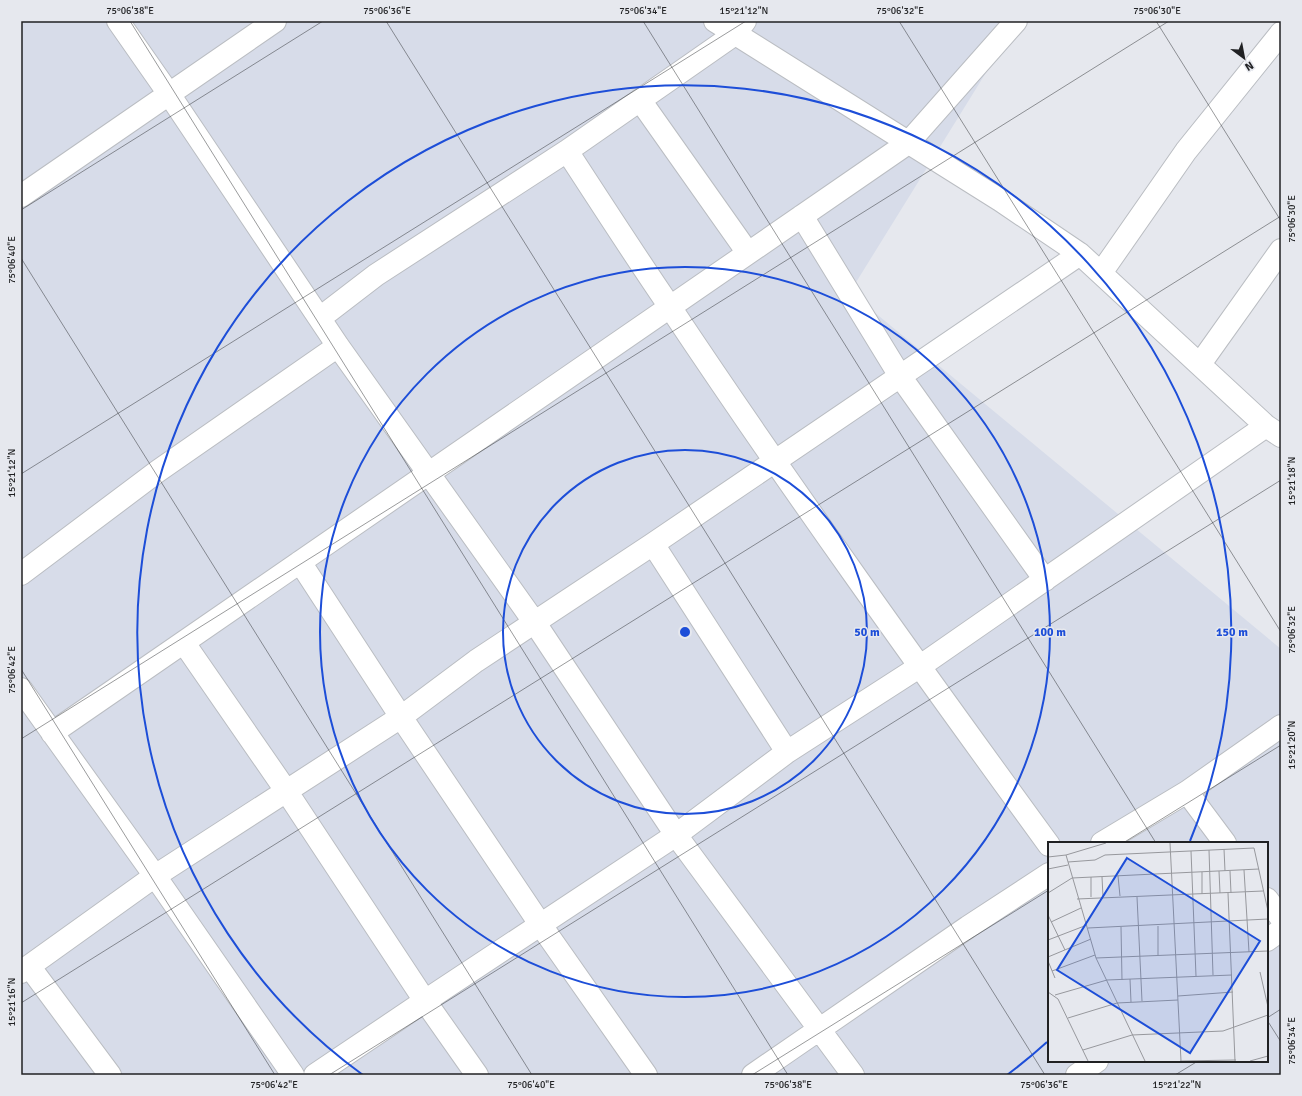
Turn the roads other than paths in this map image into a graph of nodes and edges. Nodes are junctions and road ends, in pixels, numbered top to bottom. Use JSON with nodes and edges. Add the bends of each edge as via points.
{"nodes":[{"id":1,"x":118,"y":21,"type":"edge"},
{"id":2,"x":275,"y":21,"type":"edge"},
{"id":3,"x":715,"y":21,"type":"edge"},
{"id":4,"x":1016,"y":21,"type":"edge"},
{"id":5,"x":740,"y":27,"type":"edge"},
{"id":6,"x":1281,"y":33,"type":"edge"},
{"id":7,"x":169,"y":94,"type":"junction"},
{"id":8,"x":640,"y":100,"type":"junction"},
{"id":9,"x":908,"y":142,"type":"junction"},
{"id":10,"x":567,"y":151,"type":"junction"},
{"id":11,"x":21,"y":196,"type":"edge"},
{"id":12,"x":802,"y":216,"type":"junction"},
{"id":13,"x":1281,"y":250,"type":"edge"},
{"id":14,"x":748,"y":253,"type":"junction"},
{"id":15,"x":1080,"y":254,"type":"junction"},
{"id":16,"x":1101,"y":273,"type":"junction"},
{"id":17,"x":669,"y":307,"type":"junction"},
{"id":18,"x":320,"y":318,"type":"junction"},
{"id":19,"x":338,"y":346,"type":"junction"},
{"id":20,"x":1200,"y":364,"type":"junction"},
{"id":21,"x":900,"y":376,"type":"junction"},
{"id":22,"x":1274,"y":431,"type":"edge"},
{"id":23,"x":775,"y":461,"type":"junction"},
{"id":24,"x":429,"y":473,"type":"junction"},
{"id":25,"x":653,"y":544,"type":"junction"},
{"id":26,"x":300,"y":562,"type":"junction"},
{"id":27,"x":21,"y":574,"type":"edge"},
{"id":28,"x":1045,"y":580,"type":"junction"},
{"id":29,"x":535,"y":623,"type":"junction"},
{"id":30,"x":184,"y":643,"type":"junction"},
{"id":31,"x":919,"y":667,"type":"junction"},
{"id":32,"x":21,"y":689,"type":"edge"},
{"id":33,"x":401,"y":717,"type":"junction"},
{"id":34,"x":1281,"y":726,"type":"edge"},
{"id":35,"x":52,"y":733,"type":"junction"},
{"id":36,"x":787,"y":752,"type":"junction"},
{"id":37,"x":287,"y":792,"type":"junction"},
{"id":38,"x":1187,"y":792,"type":"junction"},
{"id":39,"x":676,"y":835,"type":"junction"},
{"id":40,"x":1104,"y":842,"type":"edge"},
{"id":41,"x":1224,"y":842,"type":"edge"},
{"id":42,"x":1048,"y":844,"type":"edge"},
{"id":43,"x":1048,"y":875,"type":"edge"},
{"id":44,"x":155,"y":876,"type":"junction"},
{"id":45,"x":1268,"y":900,"type":"edge"},
{"id":46,"x":1281,"y":918,"type":"edge"},
{"id":47,"x":540,"y":924,"type":"junction"},
{"id":48,"x":1281,"y":930,"type":"edge"},
{"id":49,"x":1268,"y":939,"type":"edge"},
{"id":50,"x":25,"y":969,"type":"edge"},
{"id":51,"x":424,"y":1000,"type":"junction"},
{"id":52,"x":821,"y":1029,"type":"junction"},
{"id":53,"x":1096,"y":1062,"type":"edge"},
{"id":54,"x":110,"y":1075,"type":"edge"},
{"id":55,"x":293,"y":1075,"type":"edge"},
{"id":56,"x":315,"y":1075,"type":"edge"},
{"id":57,"x":477,"y":1075,"type":"edge"},
{"id":58,"x":646,"y":1075,"type":"edge"},
{"id":59,"x":753,"y":1075,"type":"edge"},
{"id":60,"x":853,"y":1075,"type":"edge"},
{"id":61,"x":1078,"y":1075,"type":"edge"}],
"edges":[{"from":1,"to":7,"type":"street"},
{"from":2,"to":7,"type":"street"},
{"from":3,"to":5,"type":"street"},
{"from":4,"to":9,"type":"street"},
{"from":5,"to":8,"type":"street"},
{"from":5,"to":9,"type":"street"},
{"from":6,"to":16,"type":"street","via":[[1186,151]]},
{"from":7,"to":11,"type":"street"},
{"from":7,"to":18,"type":"street"},
{"from":8,"to":10,"type":"street"},
{"from":8,"to":14,"type":"street"},
{"from":9,"to":12,"type":"street"},
{"from":9,"to":15,"type":"street"},
{"from":10,"to":17,"type":"street"},
{"from":10,"to":18,"type":"street","via":[[376,275]]},
{"from":12,"to":14,"type":"street"},
{"from":12,"to":21,"type":"street"},
{"from":13,"to":20,"type":"street"},
{"from":14,"to":17,"type":"street"},
{"from":15,"to":16,"type":"street"},
{"from":15,"to":21,"type":"street"},
{"from":16,"to":20,"type":"street"},
{"from":17,"to":23,"type":"street"},
{"from":17,"to":24,"type":"street"},
{"from":18,"to":19,"type":"street"},
{"from":19,"to":24,"type":"street"},
{"from":19,"to":27,"type":"street","via":[[158,472]]},
{"from":20,"to":22,"type":"street"},
{"from":21,"to":23,"type":"street"},
{"from":21,"to":28,"type":"street"},
{"from":22,"to":28,"type":"street"},
{"from":23,"to":25,"type":"street"},
{"from":23,"to":31,"type":"street"},
{"from":24,"to":26,"type":"street"},
{"from":24,"to":29,"type":"street"},
{"from":25,"to":29,"type":"street"},
{"from":25,"to":36,"type":"street"},
{"from":26,"to":30,"type":"street"},
{"from":26,"to":33,"type":"street"},
{"from":28,"to":31,"type":"street"},
{"from":29,"to":33,"type":"street","via":[[476,661]]},
{"from":29,"to":39,"type":"street"},
{"from":30,"to":35,"type":"street"},
{"from":30,"to":37,"type":"street"},
{"from":31,"to":36,"type":"street"},
{"from":31,"to":42,"type":"street"},
{"from":32,"to":35,"type":"street"},
{"from":33,"to":37,"type":"street"},
{"from":33,"to":47,"type":"street"},
{"from":34,"to":38,"type":"street"},
{"from":35,"to":44,"type":"street"},
{"from":36,"to":39,"type":"street"},
{"from":37,"to":44,"type":"street"},
{"from":37,"to":51,"type":"street"},
{"from":38,"to":40,"type":"street"},
{"from":38,"to":41,"type":"street"},
{"from":39,"to":47,"type":"street"},
{"from":39,"to":52,"type":"street"},
{"from":43,"to":52,"type":"street"},
{"from":44,"to":50,"type":"street"},
{"from":44,"to":55,"type":"street"},
{"from":45,"to":46,"type":"street"},
{"from":47,"to":51,"type":"street"},
{"from":47,"to":58,"type":"street"},
{"from":48,"to":49,"type":"street"},
{"from":50,"to":54,"type":"street"},
{"from":51,"to":56,"type":"street"},
{"from":51,"to":57,"type":"street"},
{"from":52,"to":59,"type":"street"},
{"from":52,"to":60,"type":"street"},
{"from":53,"to":61,"type":"street"}]}
